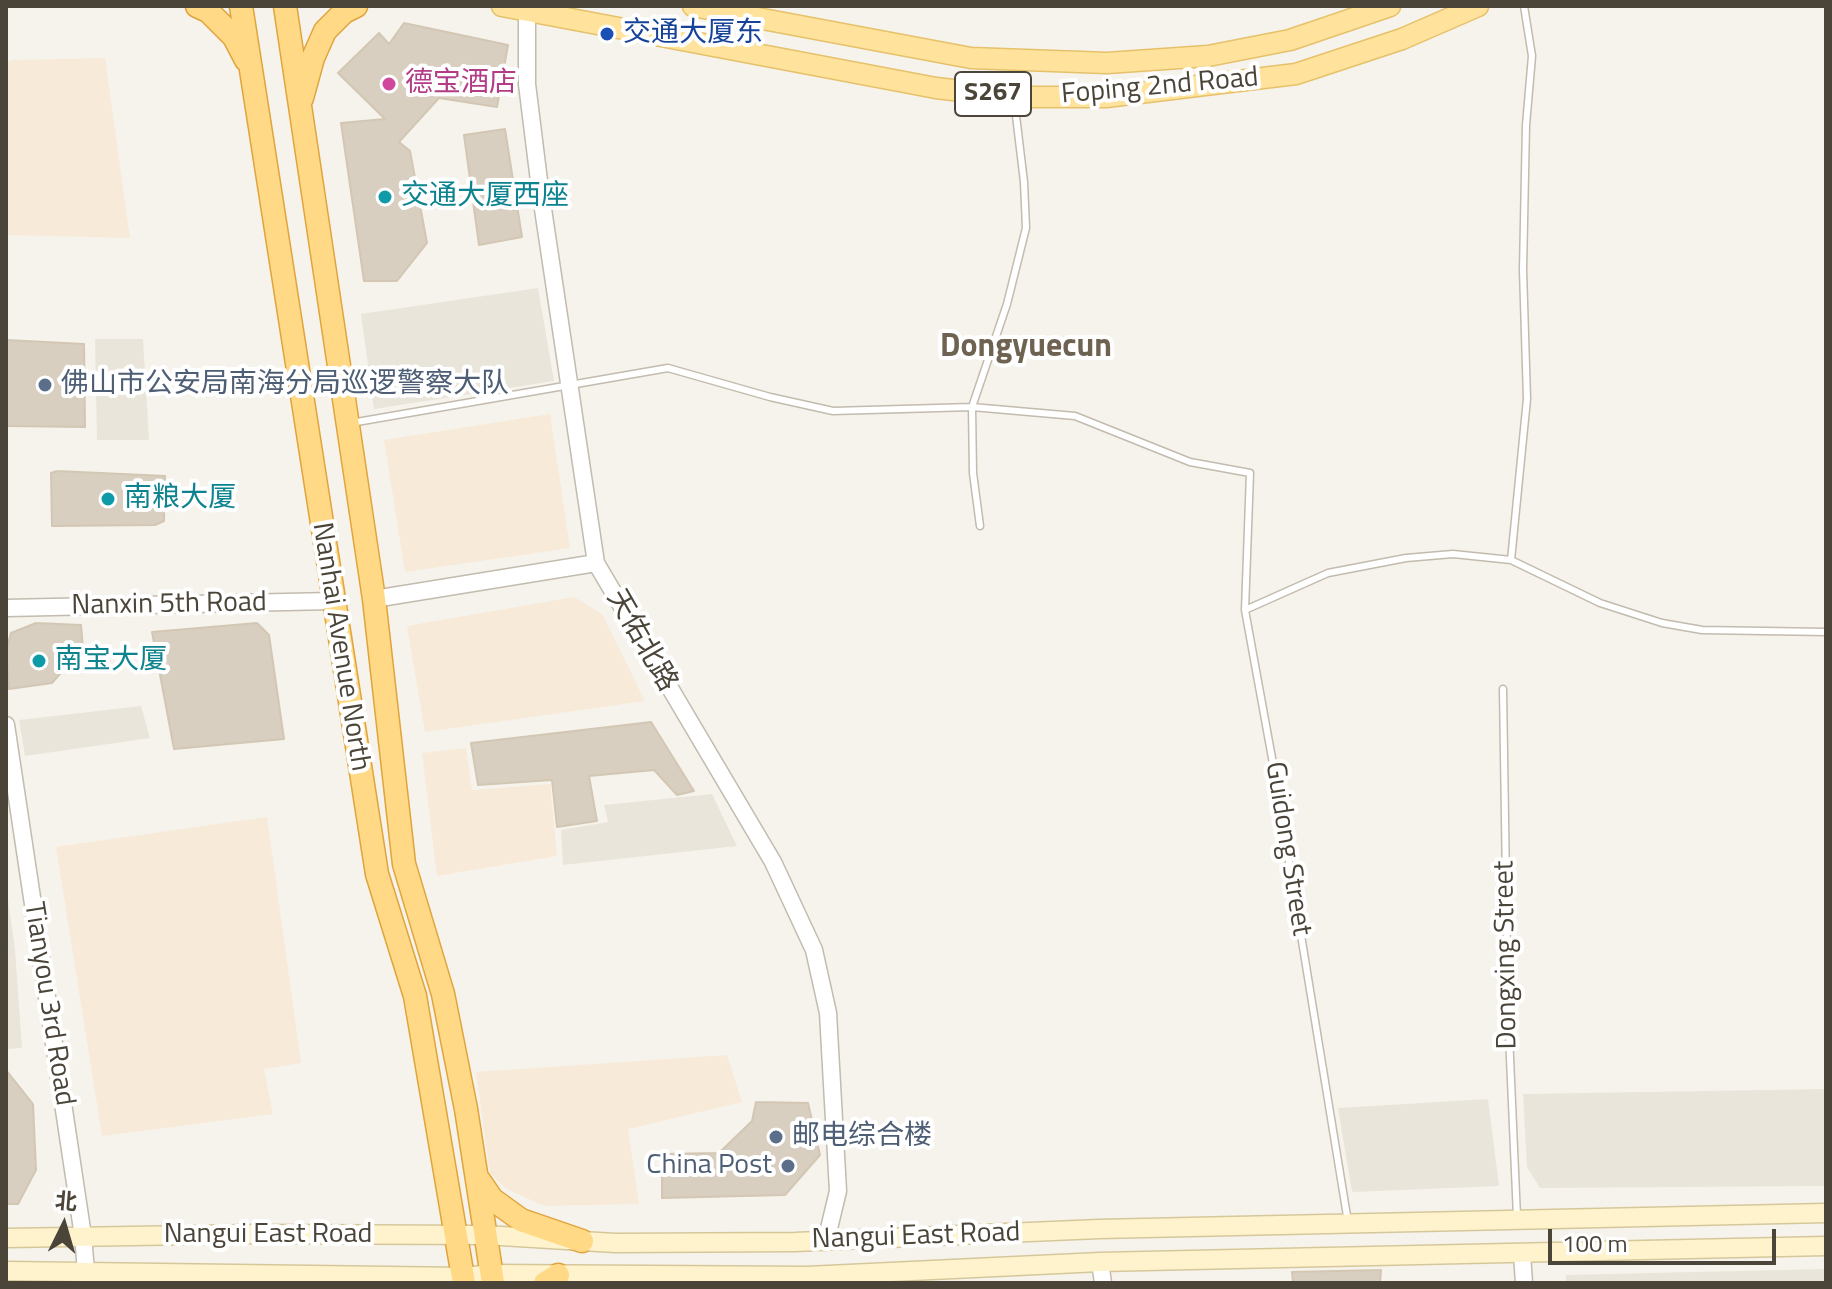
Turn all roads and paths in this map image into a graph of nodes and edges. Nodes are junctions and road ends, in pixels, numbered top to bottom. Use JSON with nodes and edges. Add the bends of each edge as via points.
{"nodes":[{"id":1,"x":197,"y":6,"type":"edge"},
{"id":2,"x":241,"y":6,"type":"edge"},
{"id":3,"x":285,"y":6,"type":"edge"},
{"id":4,"x":356,"y":6,"type":"edge"},
{"id":5,"x":502,"y":6,"type":"edge"},
{"id":6,"x":693,"y":6,"type":"edge"},
{"id":7,"x":1390,"y":6,"type":"edge"},
{"id":8,"x":1478,"y":6,"type":"edge"},
{"id":9,"x":1524,"y":6,"type":"edge"},
{"id":10,"x":527,"y":10,"type":"junction"},
{"id":11,"x":253,"y":74,"type":"junction"},
{"id":12,"x":1013,"y":97,"type":"junction"},
{"id":13,"x":299,"y":107,"type":"junction"},
{"id":14,"x":569,"y":387,"type":"junction"},
{"id":15,"x":972,"y":407,"type":"junction"},
{"id":16,"x":348,"y":424,"type":"junction"},
{"id":17,"x":980,"y":526,"type":"dead end"},
{"id":18,"x":1511,"y":560,"type":"junction"},
{"id":19,"x":596,"y":563,"type":"junction"},
{"id":20,"x":374,"y":599,"type":"junction"},
{"id":21,"x":332,"y":601,"type":"junction"},
{"id":22,"x":6,"y":608,"type":"edge"},
{"id":23,"x":1245,"y":610,"type":"junction"},
{"id":24,"x":1826,"y":632,"type":"edge"},
{"id":25,"x":1503,"y":689,"type":"dead end"},
{"id":26,"x":6,"y":725,"type":"edge"},
{"id":27,"x":476,"y":1175,"type":"junction"},
{"id":28,"x":1826,"y":1213,"type":"edge"},
{"id":29,"x":1518,"y":1220,"type":"junction"},
{"id":30,"x":1349,"y":1225,"type":"junction"},
{"id":31,"x":485,"y":1235,"type":"junction"},
{"id":32,"x":83,"y":1236,"type":"junction"},
{"id":33,"x":456,"y":1236,"type":"junction"},
{"id":34,"x":6,"y":1238,"type":"edge"},
{"id":35,"x":582,"y":1241,"type":"junction"},
{"id":36,"x":826,"y":1241,"type":"junction"},
{"id":37,"x":1826,"y":1246,"type":"edge"},
{"id":38,"x":1522,"y":1254,"type":"junction"},
{"id":39,"x":1100,"y":1262,"type":"junction"},
{"id":40,"x":6,"y":1271,"type":"edge"},
{"id":41,"x":86,"y":1277,"type":"edge"},
{"id":42,"x":493,"y":1279,"type":"edge"},
{"id":43,"x":552,"y":1279,"type":"edge"},
{"id":44,"x":464,"y":1280,"type":"edge"},
{"id":45,"x":807,"y":1280,"type":"edge"},
{"id":46,"x":1103,"y":1283,"type":"edge"},
{"id":47,"x":1524,"y":1283,"type":"edge"}],
"edges":[{"from":1,"to":11,"type":"highway","via":[[234,37]]},
{"from":2,"to":11,"type":"highway","name":"Nanhai Avenue North"},
{"from":3,"to":13,"type":"highway","name":"Nanhai Avenue North"},
{"from":4,"to":13,"type":"highway","via":[[325,31]]},
{"from":5,"to":10,"type":"main road","name":"Foping 2nd Road","number":"S267"},
{"from":6,"to":7,"type":"main road","via":[[971,58],[1107,63],[1208,56],[1290,40]]},
{"from":8,"to":12,"type":"main road","name":"Foping 2nd Road","number":"S267","via":[[1402,39],[1296,74],[1106,97]]},
{"from":9,"to":18,"type":"lane","via":[[1532,56],[1523,270],[1527,399]]},
{"from":10,"to":12,"type":"main road","name":"Foping 2nd Road","number":"S267","via":[[936,88]]},
{"from":10,"to":14,"type":"street","name":"天佑北路","via":[[527,84]]},
{"from":11,"to":21,"type":"highway","name":"Nanhai Avenue North"},
{"from":12,"to":15,"type":"lane","via":[[1026,228]]},
{"from":13,"to":16,"type":"highway","name":"Nanhai Avenue North"},
{"from":14,"to":15,"type":"lane","via":[[668,368],[833,411]]},
{"from":14,"to":16,"type":"lane"},
{"from":14,"to":19,"type":"street","name":"天佑北路"},
{"from":15,"to":17,"type":"lane"},
{"from":15,"to":23,"type":"lane","name":"Guidong Street","via":[[1075,416],[1190,462],[1250,473]]},
{"from":16,"to":20,"type":"highway","name":"Nanhai Avenue North"},
{"from":18,"to":23,"type":"lane","via":[[1453,554],[1406,558],[1328,573]]},
{"from":18,"to":24,"type":"lane","via":[[1600,603],[1662,623],[1702,630]]},
{"from":19,"to":20,"type":"street"},
{"from":19,"to":36,"type":"street","name":"天佑北路","via":[[773,862],[814,950],[828,1013],[838,1191]]},
{"from":20,"to":27,"type":"highway","name":"Nanhai Avenue North","via":[[404,864],[443,994]]},
{"from":21,"to":22,"type":"street","name":"Nanxin 5th Road"},
{"from":21,"to":33,"type":"highway","name":"Nanhai Avenue North","via":[[377,874],[415,996]]},
{"from":23,"to":30,"type":"lane","name":"Guidong Street"},
{"from":25,"to":29,"type":"lane","name":"Dongxing Street","via":[[1508,1012]]},
{"from":26,"to":32,"type":"street","name":"Tianyou 3rd Road"},
{"from":27,"to":31,"type":"highway","name":"Nanhai Avenue North"},
{"from":27,"to":35,"type":"highway","via":[[492,1199],[521,1220]]},
{"from":28,"to":29,"type":"main road","name":"Nangui East Road"},
{"from":29,"to":30,"type":"main road","name":"Nangui East Road"},
{"from":30,"to":36,"type":"main road","name":"Nangui East Road"},
{"from":31,"to":33,"type":"main road","name":"Nangui East Road"},
{"from":31,"to":35,"type":"main road","name":"Nangui East Road"},
{"from":31,"to":42,"type":"highway","name":"Nanhai Avenue North"},
{"from":32,"to":33,"type":"main road","name":"Nangui East Road"},
{"from":32,"to":34,"type":"main road","name":"Nangui East Road"},
{"from":32,"to":41,"type":"street","name":"Tianyou 3rd Road"},
{"from":33,"to":44,"type":"highway","name":"Nanhai Avenue North"},
{"from":35,"to":36,"type":"main road","name":"Nangui East Road"},
{"from":37,"to":38,"type":"main road","name":"Nangui East Road"},
{"from":38,"to":39,"type":"main road","name":"Nangui East Road"},
{"from":38,"to":47,"type":"street"},
{"from":39,"to":45,"type":"main road","name":"Nangui East Road"},
{"from":39,"to":46,"type":"street"},
{"from":40,"to":41,"type":"main road","name":"Nangui East Road"},
{"from":41,"to":44,"type":"main road","name":"Nangui East Road"},
{"from":42,"to":43,"type":"main road","name":"Nangui East Road"},
{"from":42,"to":44,"type":"main road","name":"Nangui East Road"},
{"from":43,"to":45,"type":"main road","name":"Nangui East Road"}]}
